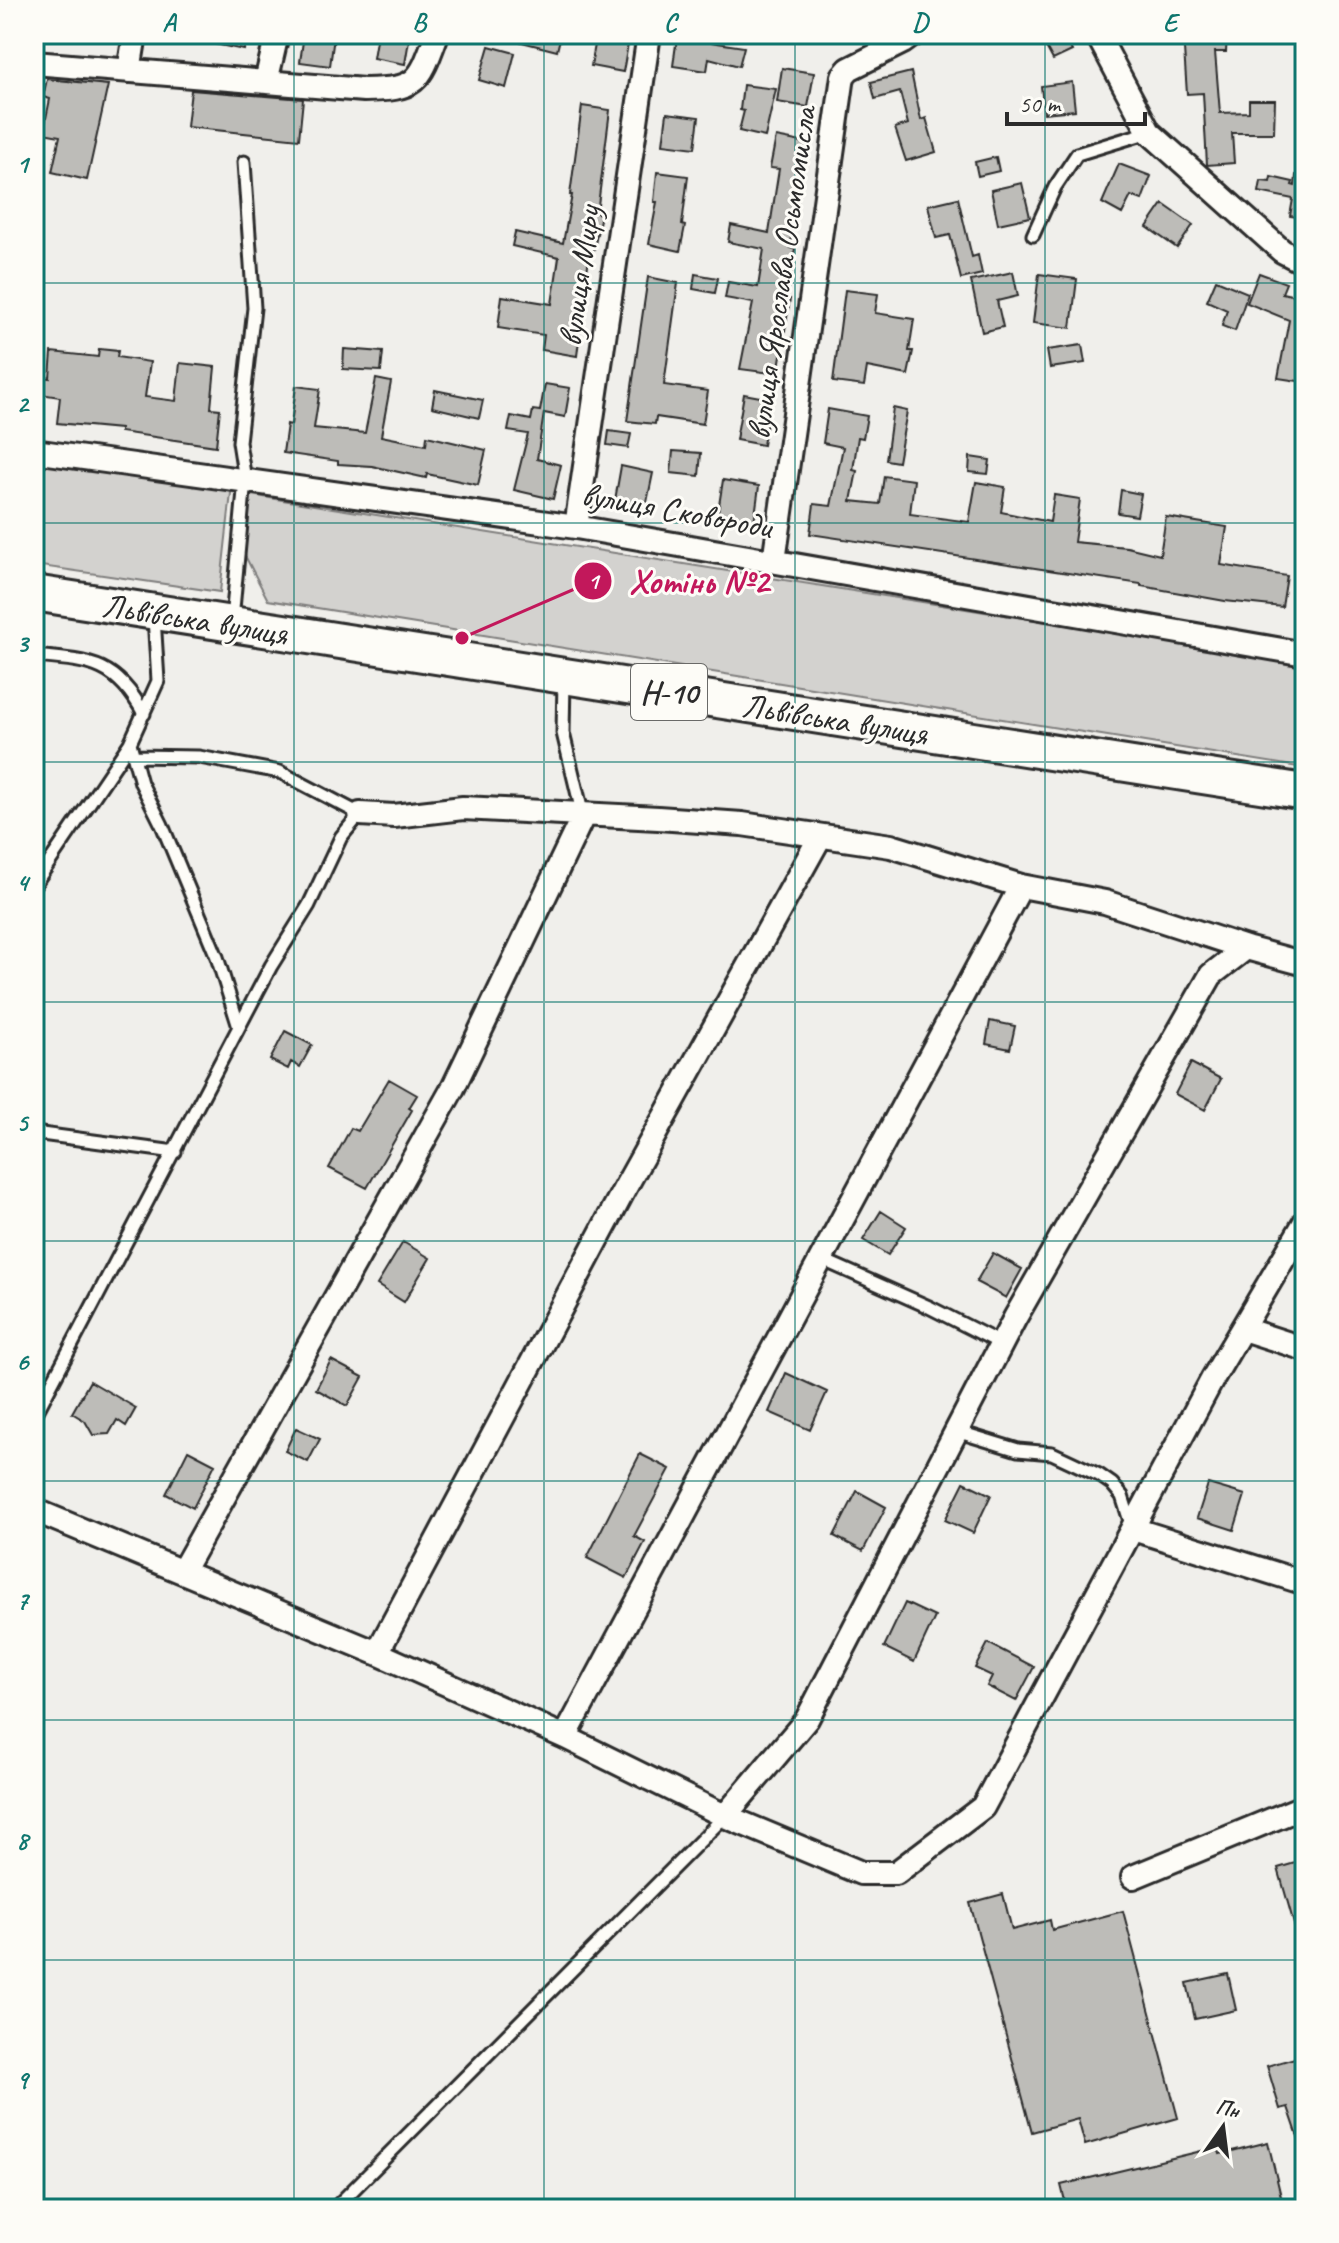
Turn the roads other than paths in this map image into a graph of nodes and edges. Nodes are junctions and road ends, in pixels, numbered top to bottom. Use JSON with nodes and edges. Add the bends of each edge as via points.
{"nodes":[{"id":1,"x":135,"y":34,"type":"edge"},
{"id":2,"x":277,"y":34,"type":"edge"},
{"id":3,"x":437,"y":34,"type":"edge"},
{"id":4,"x":649,"y":34,"type":"edge"},
{"id":5,"x":914,"y":34,"type":"edge"},
{"id":6,"x":1097,"y":34,"type":"edge"},
{"id":7,"x":34,"y":63,"type":"edge"},
{"id":8,"x":129,"y":71,"type":"junction"},
{"id":9,"x":266,"y":82,"type":"junction"},
{"id":10,"x":1149,"y":132,"type":"junction"},
{"id":11,"x":244,"y":162,"type":"dead end"},
{"id":12,"x":1033,"y":235,"type":"dead end"},
{"id":13,"x":1305,"y":263,"type":"edge"},
{"id":14,"x":34,"y":451,"type":"edge"},
{"id":15,"x":245,"y":480,"type":"junction"},
{"id":16,"x":576,"y":527,"type":"junction"},
{"id":17,"x":774,"y":561,"type":"junction"},
{"id":18,"x":34,"y":593,"type":"edge"},
{"id":19,"x":154,"y":612,"type":"junction"},
{"id":20,"x":232,"y":625,"type":"junction"},
{"id":21,"x":1305,"y":654,"type":"edge"},
{"id":22,"x":34,"y":656,"type":"edge"},
{"id":23,"x":564,"y":675,"type":"junction"},
{"id":24,"x":144,"y":714,"type":"junction"},
{"id":25,"x":130,"y":743,"type":"junction"},
{"id":26,"x":134,"y":756,"type":"junction"},
{"id":27,"x":1305,"y":792,"type":"edge"},
{"id":28,"x":360,"y":814,"type":"junction"},
{"id":29,"x":583,"y":816,"type":"junction"},
{"id":30,"x":820,"y":837,"type":"junction"},
{"id":31,"x":34,"y":885,"type":"edge"},
{"id":32,"x":1021,"y":886,"type":"junction"},
{"id":33,"x":1246,"y":948,"type":"junction"},
{"id":34,"x":1305,"y":964,"type":"edge"},
{"id":35,"x":239,"y":1027,"type":"junction"},
{"id":36,"x":34,"y":1133,"type":"edge"},
{"id":37,"x":175,"y":1152,"type":"junction"},
{"id":38,"x":1305,"y":1222,"type":"edge"},
{"id":39,"x":821,"y":1259,"type":"junction"},
{"id":40,"x":1243,"y":1329,"type":"junction"},
{"id":41,"x":1002,"y":1344,"type":"junction"},
{"id":42,"x":1305,"y":1349,"type":"edge"},
{"id":43,"x":34,"y":1417,"type":"edge"},
{"id":44,"x":956,"y":1431,"type":"junction"},
{"id":45,"x":34,"y":1510,"type":"edge"},
{"id":46,"x":1133,"y":1529,"type":"junction"},
{"id":47,"x":183,"y":1570,"type":"junction"},
{"id":48,"x":1305,"y":1583,"type":"edge"},
{"id":49,"x":377,"y":1653,"type":"junction"},
{"id":50,"x":565,"y":1737,"type":"junction"},
{"id":51,"x":1305,"y":1806,"type":"edge"},
{"id":52,"x":725,"y":1816,"type":"junction"},
{"id":53,"x":1133,"y":1877,"type":"dead end"},
{"id":54,"x":334,"y":2209,"type":"edge"}],
"edges":[{"from":1,"to":8,"type":"street"},
{"from":2,"to":9,"type":"street"},
{"from":3,"to":9,"type":"street","via":[[425,69],[414,83],[396,90]]},
{"from":4,"to":16,"type":"street","name":"вулиця Миру"},
{"from":5,"to":17,"type":"street","name":"вулиця Ярослава Осьмомисла","via":[[843,76]]},
{"from":6,"to":10,"type":"street"},
{"from":7,"to":8,"type":"street"},
{"from":8,"to":9,"type":"street"},
{"from":10,"to":12,"type":"lane","via":[[1077,154]]},
{"from":10,"to":13,"type":"street","via":[[1282,251]]},
{"from":11,"to":15,"type":"lane","via":[[254,308],[239,442]]},
{"from":14,"to":15,"type":"street","name":"вулиця Сковороди"},
{"from":15,"to":16,"type":"street","name":"вулиця Сковороди"},
{"from":15,"to":20,"type":"lane"},
{"from":16,"to":17,"type":"street","name":"вулиця Сковороди"},
{"from":17,"to":21,"type":"street","name":"вулиця Сковороди"},
{"from":18,"to":19,"type":"main road","name":"Львівська вулиця","number":"Н-10"},
{"from":19,"to":20,"type":"main road","name":"Львівська вулиця","number":"Н-10"},
{"from":19,"to":24,"type":"lane","via":[[158,681]]},
{"from":20,"to":23,"type":"main road","name":"Львівська вулиця","number":"Н-10"},
{"from":22,"to":24,"type":"lane","via":[[97,665],[131,689]]},
{"from":23,"to":27,"type":"main road","name":"Львівська вулиця","number":"Н-10"},
{"from":23,"to":29,"type":"lane","via":[[563,733]]},
{"from":24,"to":25,"type":"lane"},
{"from":25,"to":26,"type":"lane"},
{"from":25,"to":31,"type":"lane"},
{"from":26,"to":28,"type":"lane","via":[[199,757],[280,772]]},
{"from":26,"to":35,"type":"lane","via":[[217,957]]},
{"from":28,"to":29,"type":"street","via":[[463,808]]},
{"from":28,"to":35,"type":"lane","via":[[341,837]]},
{"from":29,"to":30,"type":"street","via":[[742,824]]},
{"from":29,"to":47,"type":"street","via":[[453,1088]]},
{"from":30,"to":32,"type":"street","via":[[891,846]]},
{"from":30,"to":49,"type":"street"},
{"from":32,"to":33,"type":"street","via":[[1105,902]]},
{"from":32,"to":39,"type":"street"},
{"from":33,"to":34,"type":"street"},
{"from":33,"to":41,"type":"street","via":[[1211,975]]},
{"from":35,"to":37,"type":"lane"},
{"from":36,"to":37,"type":"lane"},
{"from":37,"to":43,"type":"lane"},
{"from":38,"to":40,"type":"street"},
{"from":39,"to":41,"type":"lane"},
{"from":39,"to":50,"type":"street"},
{"from":40,"to":42,"type":"street"},
{"from":40,"to":46,"type":"street"},
{"from":41,"to":44,"type":"street"},
{"from":44,"to":46,"type":"lane","via":[[1018,1450],[1052,1453],[1099,1475],[1122,1496]]},
{"from":44,"to":52,"type":"street","via":[[807,1719]]},
{"from":45,"to":47,"type":"street"},
{"from":46,"to":48,"type":"street"},
{"from":46,"to":52,"type":"street","via":[[983,1807],[896,1873],[861,1873]]},
{"from":47,"to":49,"type":"street"},
{"from":49,"to":50,"type":"street"},
{"from":50,"to":52,"type":"street"},
{"from":51,"to":53,"type":"street"},
{"from":52,"to":54,"type":"lane"}]}
